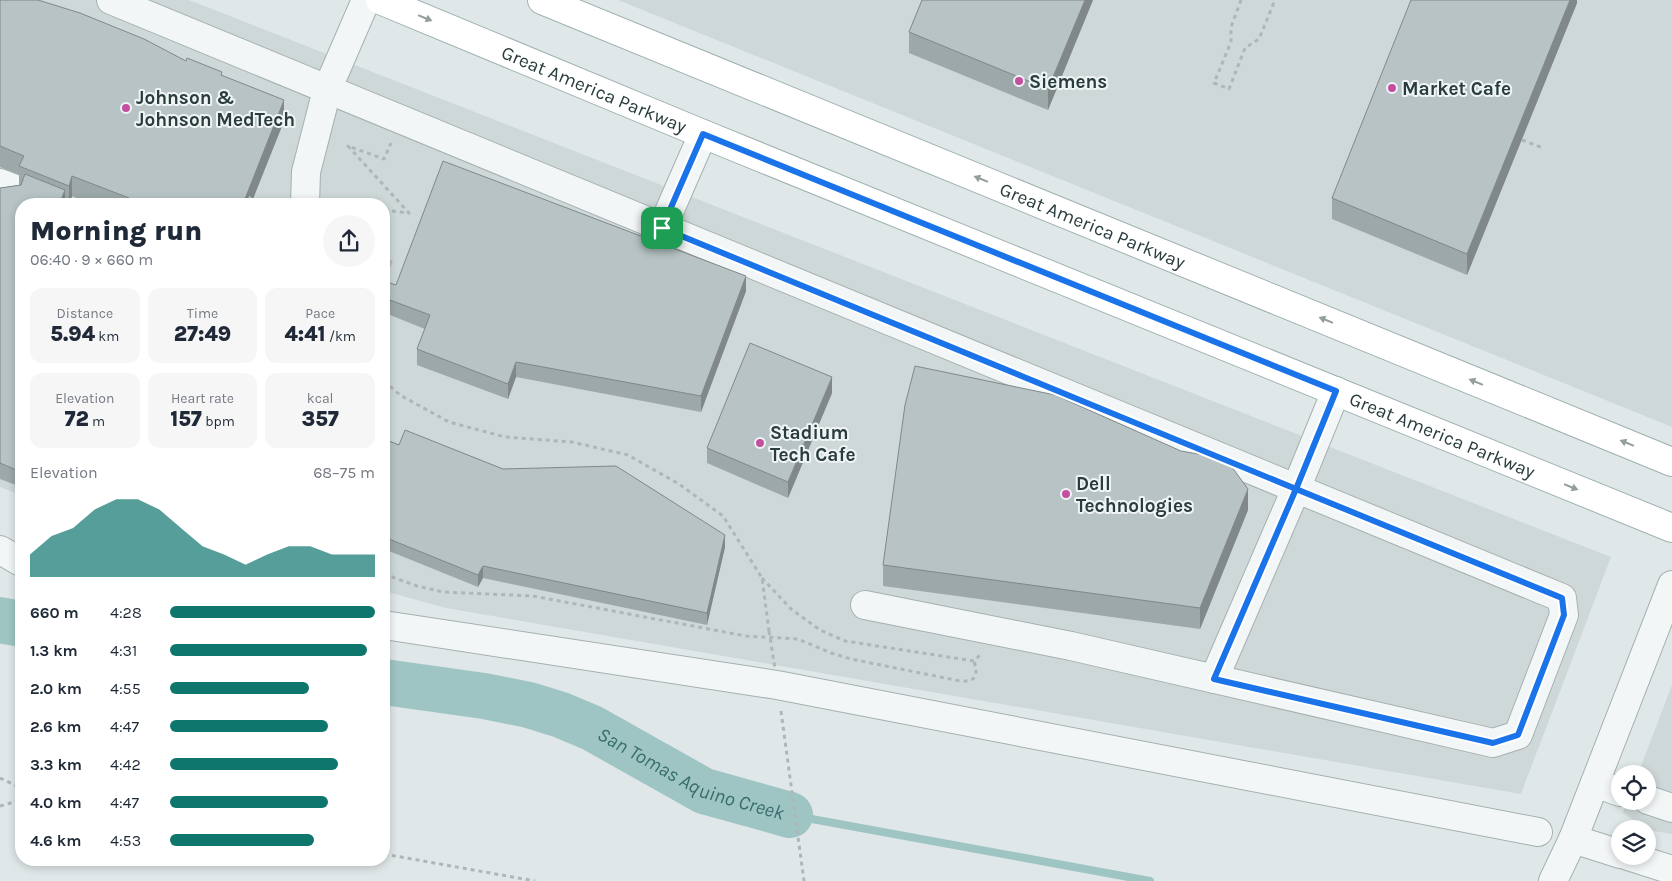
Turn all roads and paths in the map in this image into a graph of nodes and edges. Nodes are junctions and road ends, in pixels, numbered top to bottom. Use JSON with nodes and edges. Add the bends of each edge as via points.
{"nodes":[{"id":1,"x":112,"y":0,"type":"edge"},
{"id":2,"x":366,"y":0,"type":"edge"},
{"id":3,"x":380,"y":0,"type":"edge"},
{"id":4,"x":542,"y":0,"type":"edge"},
{"id":5,"x":1241,"y":0,"type":"edge"},
{"id":6,"x":1275,"y":0,"type":"edge"},
{"id":7,"x":327,"y":90,"type":"junction"},
{"id":8,"x":703,"y":134,"type":"junction"},
{"id":9,"x":394,"y":138,"type":"dead end"},
{"id":10,"x":1522,"y":140,"type":"edge"},
{"id":11,"x":1543,"y":148,"type":"dead end"},
{"id":12,"x":304,"y":198,"type":"edge"},
{"id":13,"x":390,"y":211,"type":"edge"},
{"id":14,"x":662,"y":228,"type":"junction"},
{"id":15,"x":390,"y":386,"type":"edge"},
{"id":16,"x":1336,"y":391,"type":"junction"},
{"id":17,"x":1672,"y":462,"type":"edge"},
{"id":18,"x":1296,"y":489,"type":"junction"},
{"id":19,"x":1672,"y":528,"type":"edge"},
{"id":20,"x":0,"y":550,"type":"edge"},
{"id":21,"x":15,"y":559,"type":"edge"},
{"id":22,"x":390,"y":576,"type":"edge"},
{"id":23,"x":1672,"y":585,"type":"edge"},
{"id":24,"x":866,"y":605,"type":"dead end"},
{"id":25,"x":390,"y":626,"type":"edge"},
{"id":26,"x":974,"y":661,"type":"dead end"},
{"id":27,"x":775,"y":669,"type":"dead end"},
{"id":28,"x":1214,"y":679,"type":"junction"},
{"id":29,"x":780,"y":708,"type":"dead end"},
{"id":30,"x":0,"y":778,"type":"edge"},
{"id":31,"x":15,"y":785,"type":"edge"},
{"id":32,"x":1607,"y":787,"type":"edge"},
{"id":33,"x":15,"y":802,"type":"edge"},
{"id":34,"x":1656,"y":803,"type":"edge"},
{"id":35,"x":0,"y":806,"type":"edge"},
{"id":36,"x":1672,"y":808,"type":"edge"},
{"id":37,"x":1538,"y":832,"type":"dead end"},
{"id":38,"x":1573,"y":839,"type":"junction"},
{"id":39,"x":1611,"y":851,"type":"edge"},
{"id":40,"x":390,"y":855,"type":"edge"},
{"id":41,"x":1656,"y":865,"type":"edge"},
{"id":42,"x":1672,"y":870,"type":"edge"},
{"id":43,"x":1555,"y":874,"type":"edge"},
{"id":44,"x":535,"y":881,"type":"edge"},
{"id":45,"x":804,"y":881,"type":"edge"}],
"edges":[{"from":1,"to":7,"type":"street"},
{"from":2,"to":7,"type":"street"},
{"from":3,"to":8,"type":"main road","name":"Great America Parkway","one_way":true},
{"from":17,"to":4,"type":"main road","name":"Great America Parkway","one_way":true},
{"from":5,"to":6,"type":"path","via":[[1231,27],[1231,42],[1214,84],[1229,90],[1245,48],[1259,39]]},
{"from":7,"to":12,"type":"street","via":[[306,172]]},
{"from":7,"to":14,"type":"street"},
{"from":8,"to":14,"type":"street"},
{"from":8,"to":16,"type":"main road","name":"Great America Parkway"},
{"from":9,"to":13,"type":"path","via":[[384,159],[348,146],[409,213]]},
{"from":10,"to":11,"type":"path"},
{"from":14,"to":18,"type":"street"},
{"from":15,"to":27,"type":"path","bridge":true,"via":[[449,422],[505,437],[572,442],[628,455],[679,484],[723,516],[762,578]]},
{"from":16,"to":18,"type":"street"},
{"from":16,"to":19,"type":"main road","name":"Great America Parkway","one_way":true},
{"from":18,"to":28,"type":"street"},
{"from":18,"to":28,"type":"street","via":[[1562,598],[1564,615],[1518,735],[1493,743]]},
{"from":20,"to":21,"type":"street"},
{"from":22,"to":26,"type":"path","via":[[443,592],[533,596],[746,636],[798,639],[851,659],[960,681],[976,676]]},
{"from":23,"to":32,"type":"street"},
{"from":24,"to":28,"type":"street","via":[[1071,646]]},
{"from":25,"to":37,"type":"street","via":[[777,685]]},
{"from":29,"to":45,"type":"path"},
{"from":30,"to":31,"type":"path"},
{"from":32,"to":38,"type":"street"},
{"from":33,"to":35,"type":"path"},
{"from":34,"to":36,"type":"street"},
{"from":38,"to":39,"type":"street"},
{"from":38,"to":43,"type":"street"},
{"from":40,"to":44,"type":"path"},
{"from":41,"to":42,"type":"street"}]}
